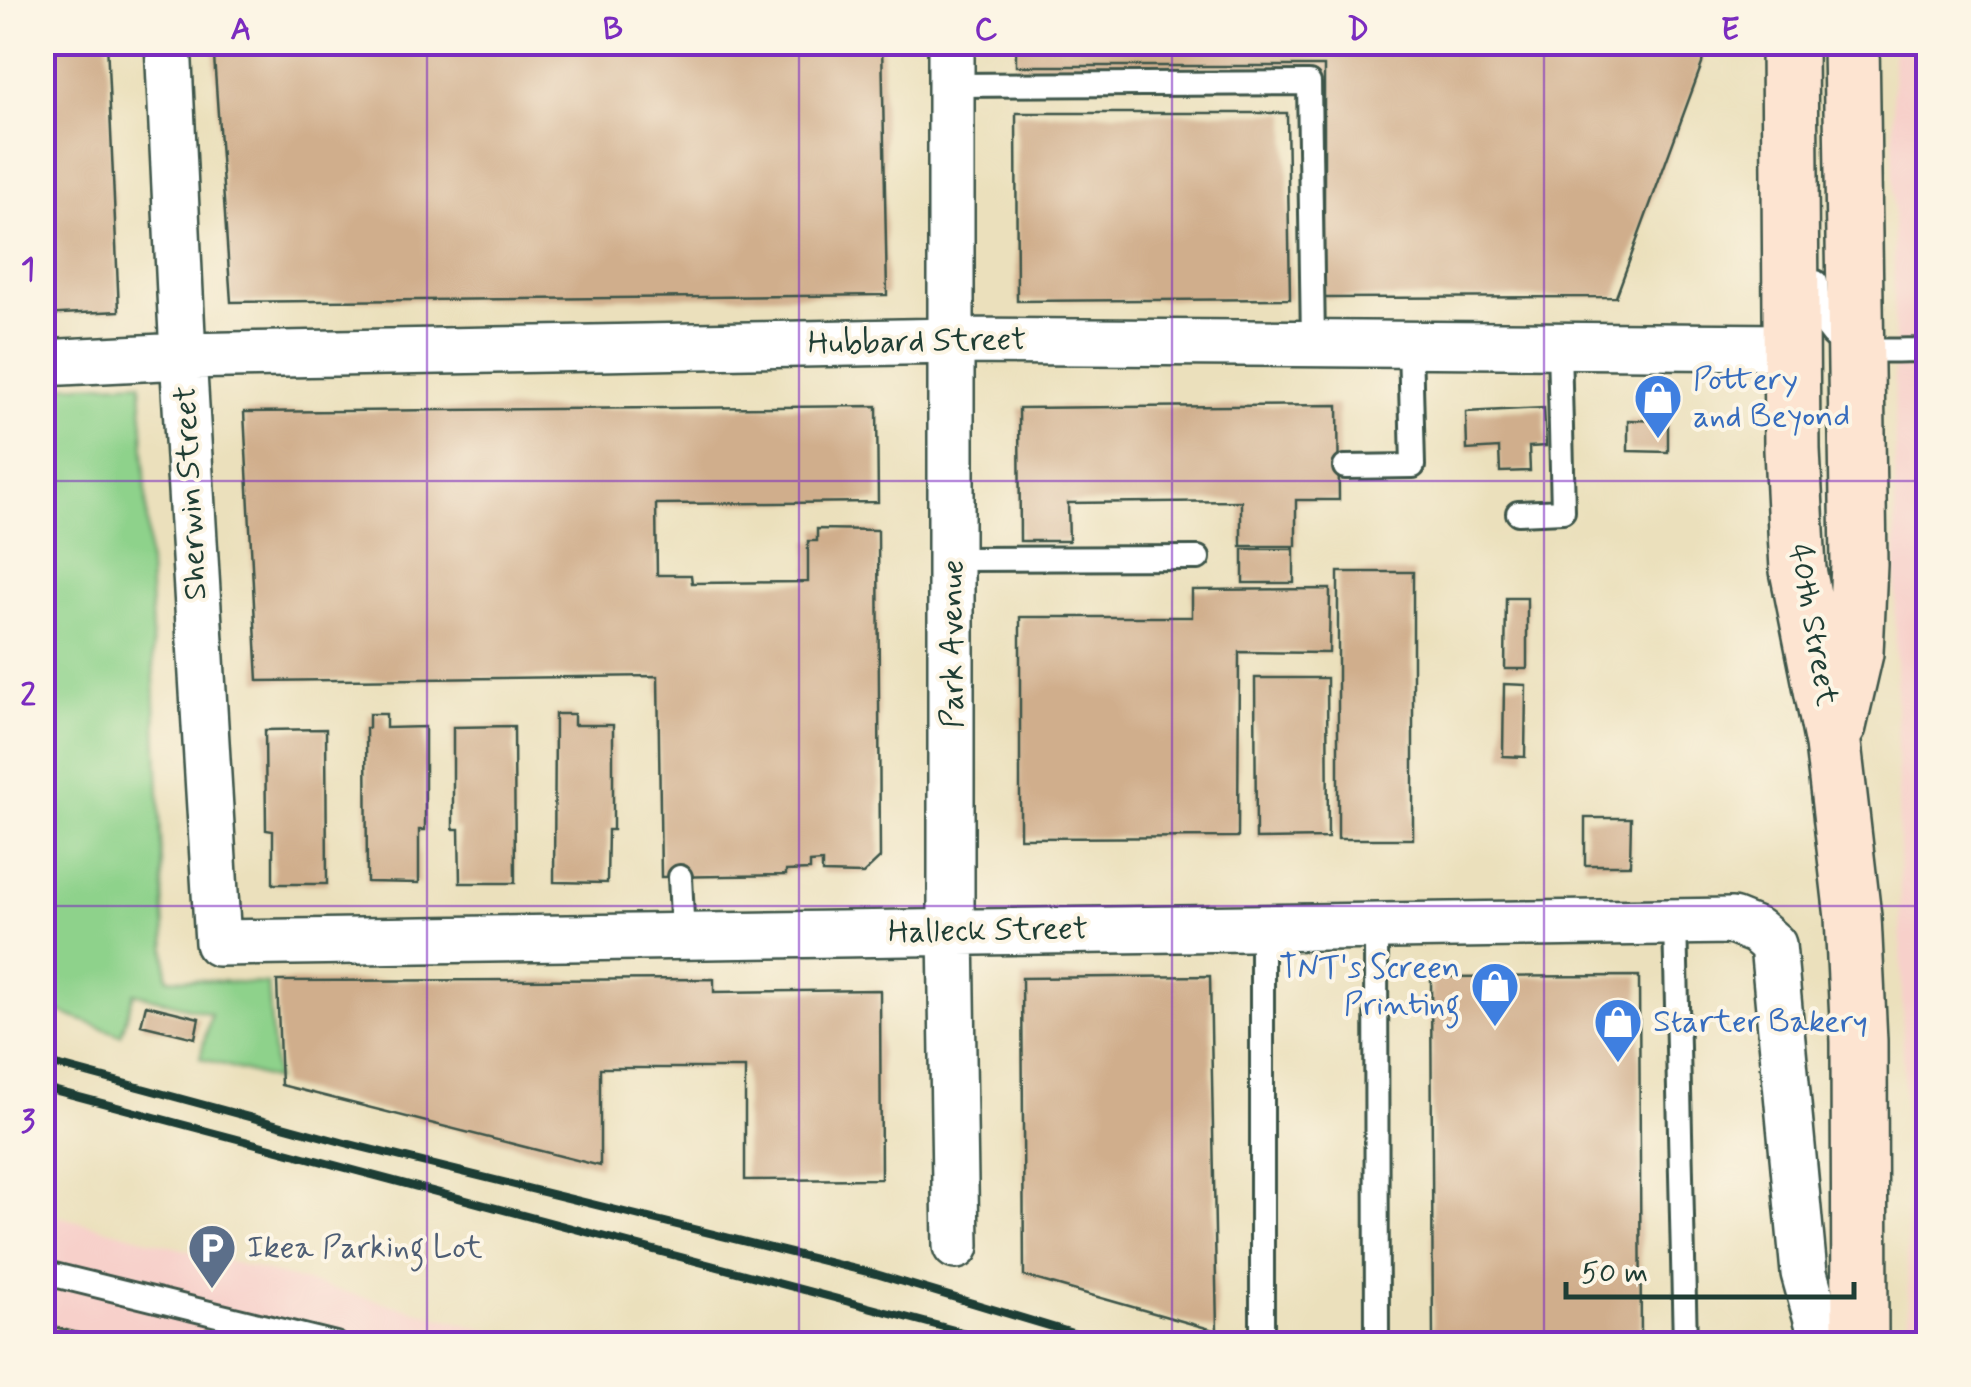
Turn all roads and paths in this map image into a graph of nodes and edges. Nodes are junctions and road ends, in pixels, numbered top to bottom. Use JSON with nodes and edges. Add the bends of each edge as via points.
{"nodes":[{"id":1,"x":168,"y":42,"type":"edge"},
{"id":2,"x":1789,"y":42,"type":"edge"},
{"id":3,"x":1851,"y":42,"type":"edge"},
{"id":4,"x":951,"y":64,"type":"edge"},
{"id":5,"x":1807,"y":232,"type":"junction"},
{"id":6,"x":952,"y":341,"type":"junction"},
{"id":7,"x":1313,"y":341,"type":"junction"},
{"id":8,"x":1410,"y":342,"type":"junction"},
{"id":9,"x":1559,"y":344,"type":"junction"},
{"id":10,"x":1791,"y":348,"type":"junction"},
{"id":11,"x":1853,"y":350,"type":"junction"},
{"id":12,"x":1928,"y":350,"type":"edge"},
{"id":13,"x":183,"y":356,"type":"junction"},
{"id":14,"x":42,"y":363,"type":"edge"},
{"id":15,"x":1345,"y":467,"type":"dead end"},
{"id":16,"x":1518,"y":513,"type":"dead end"},
{"id":17,"x":1198,"y":558,"type":"dead end"},
{"id":18,"x":954,"y":559,"type":"junction"},
{"id":19,"x":1834,"y":744,"type":"junction"},
{"id":20,"x":680,"y":876,"type":"dead end"},
{"id":21,"x":1674,"y":920,"type":"junction"},
{"id":22,"x":1376,"y":924,"type":"junction"},
{"id":23,"x":1262,"y":926,"type":"junction"},
{"id":24,"x":951,"y":931,"type":"junction"},
{"id":25,"x":683,"y":938,"type":"junction"},
{"id":26,"x":218,"y":944,"type":"joint"},
{"id":27,"x":956,"y":1246,"type":"dead end"},
{"id":28,"x":42,"y":1272,"type":"edge"},
{"id":29,"x":1262,"y":1334,"type":"dead end"},
{"id":30,"x":336,"y":1344,"type":"edge"},
{"id":31,"x":1376,"y":1344,"type":"edge"},
{"id":32,"x":1685,"y":1344,"type":"edge"},
{"id":33,"x":1824,"y":1344,"type":"edge"},
{"id":34,"x":1860,"y":1344,"type":"edge"}],
"edges":[{"from":1,"to":13,"type":"street","name":"Sherwin Street"},
{"from":2,"to":5,"type":"main road","name":"40th Street"},
{"from":3,"to":11,"type":"main road","name":"40th Street"},
{"from":4,"to":6,"type":"street","name":"Park Avenue"},
{"from":4,"to":7,"type":"lane","via":[[1309,83]]},
{"from":5,"to":10,"type":"main road","name":"40th Street"},
{"from":5,"to":11,"type":"lane","via":[[1817,308],[1828,331]]},
{"from":6,"to":7,"type":"street","name":"Hubbard Street"},
{"from":6,"to":13,"type":"street","name":"Hubbard Street"},
{"from":6,"to":18,"type":"street","name":"Park Avenue"},
{"from":7,"to":8,"type":"street","name":"Hubbard Street"},
{"from":8,"to":9,"type":"street","name":"Hubbard Street"},
{"from":8,"to":15,"type":"lane","via":[[1413,466]]},
{"from":9,"to":10,"type":"street","name":"Hubbard Street"},
{"from":9,"to":16,"type":"lane","via":[[1563,511]]},
{"from":10,"to":19,"type":"main road","name":"40th Street","via":[[1798,570]]},
{"from":11,"to":12,"type":"lane"},
{"from":11,"to":19,"type":"main road","name":"40th Street","via":[[1855,653]]},
{"from":13,"to":14,"type":"street","name":"Hubbard Street"},
{"from":13,"to":26,"type":"street","name":"Sherwin Street"},
{"from":17,"to":18,"type":"lane"},
{"from":18,"to":24,"type":"street","name":"Park Avenue"},
{"from":19,"to":34,"type":"main road","via":[[1858,1000]]},
{"from":20,"to":25,"type":"lane"},
{"from":21,"to":22,"type":"street","name":"Halleck Street"},
{"from":21,"to":32,"type":"lane"},
{"from":21,"to":33,"type":"street","name":"Halleck Street","via":[[1732,921],[1773,945],[1804,1273]]},
{"from":22,"to":23,"type":"street","name":"Halleck Street"},
{"from":22,"to":31,"type":"lane"},
{"from":23,"to":24,"type":"street","name":"Halleck Street"},
{"from":23,"to":29,"type":"lane"},
{"from":24,"to":25,"type":"street","name":"Halleck Street"},
{"from":24,"to":27,"type":"street","name":"Park Avenue"},
{"from":25,"to":26,"type":"street","name":"Halleck Street"},
{"from":28,"to":30,"type":"lane"}]}
